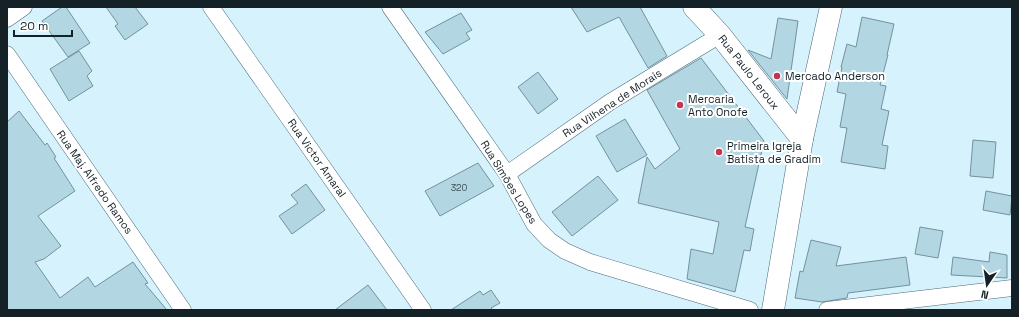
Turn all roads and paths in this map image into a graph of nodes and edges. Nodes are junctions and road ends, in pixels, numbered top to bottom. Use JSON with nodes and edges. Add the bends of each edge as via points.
{"nodes":[{"id":1,"x":24,"y":7,"type":"edge"},
{"id":2,"x":211,"y":7,"type":"edge"},
{"id":3,"x":390,"y":7,"type":"edge"},
{"id":4,"x":694,"y":7,"type":"edge"},
{"id":5,"x":831,"y":7,"type":"edge"},
{"id":6,"x":7,"y":19,"type":"edge"},
{"id":7,"x":720,"y":35,"type":"junction"},
{"id":8,"x":7,"y":54,"type":"edge"},
{"id":9,"x":802,"y":139,"type":"junction"},
{"id":10,"x":507,"y":174,"type":"junction"},
{"id":11,"x":1012,"y":288,"type":"edge"},
{"id":12,"x":183,"y":310,"type":"edge"},
{"id":13,"x":423,"y":310,"type":"edge"},
{"id":14,"x":750,"y":310,"type":"edge"},
{"id":15,"x":773,"y":310,"type":"edge"},
{"id":16,"x":827,"y":310,"type":"edge"}],
"edges":[{"from":1,"to":6,"type":"street"},
{"from":2,"to":13,"type":"street","name":"Rua Victor Amaral"},
{"from":3,"to":10,"type":"street","name":"Rua Simões Lopes"},
{"from":4,"to":7,"type":"street","name":"Rua Paulo Leroux"},
{"from":5,"to":9,"type":"street"},
{"from":7,"to":9,"type":"street","name":"Rua Paulo Leroux"},
{"from":7,"to":10,"type":"street","name":"Rua Vilhena de Morais","via":[[610,102]]},
{"from":8,"to":12,"type":"street","name":"Rua Maj. Alfredo Ramos"},
{"from":9,"to":15,"type":"street"},
{"from":10,"to":14,"type":"street","name":"Rua Simões Lopes","via":[[534,224],[549,240],[565,251],[590,262]]},
{"from":11,"to":16,"type":"street"}]}
